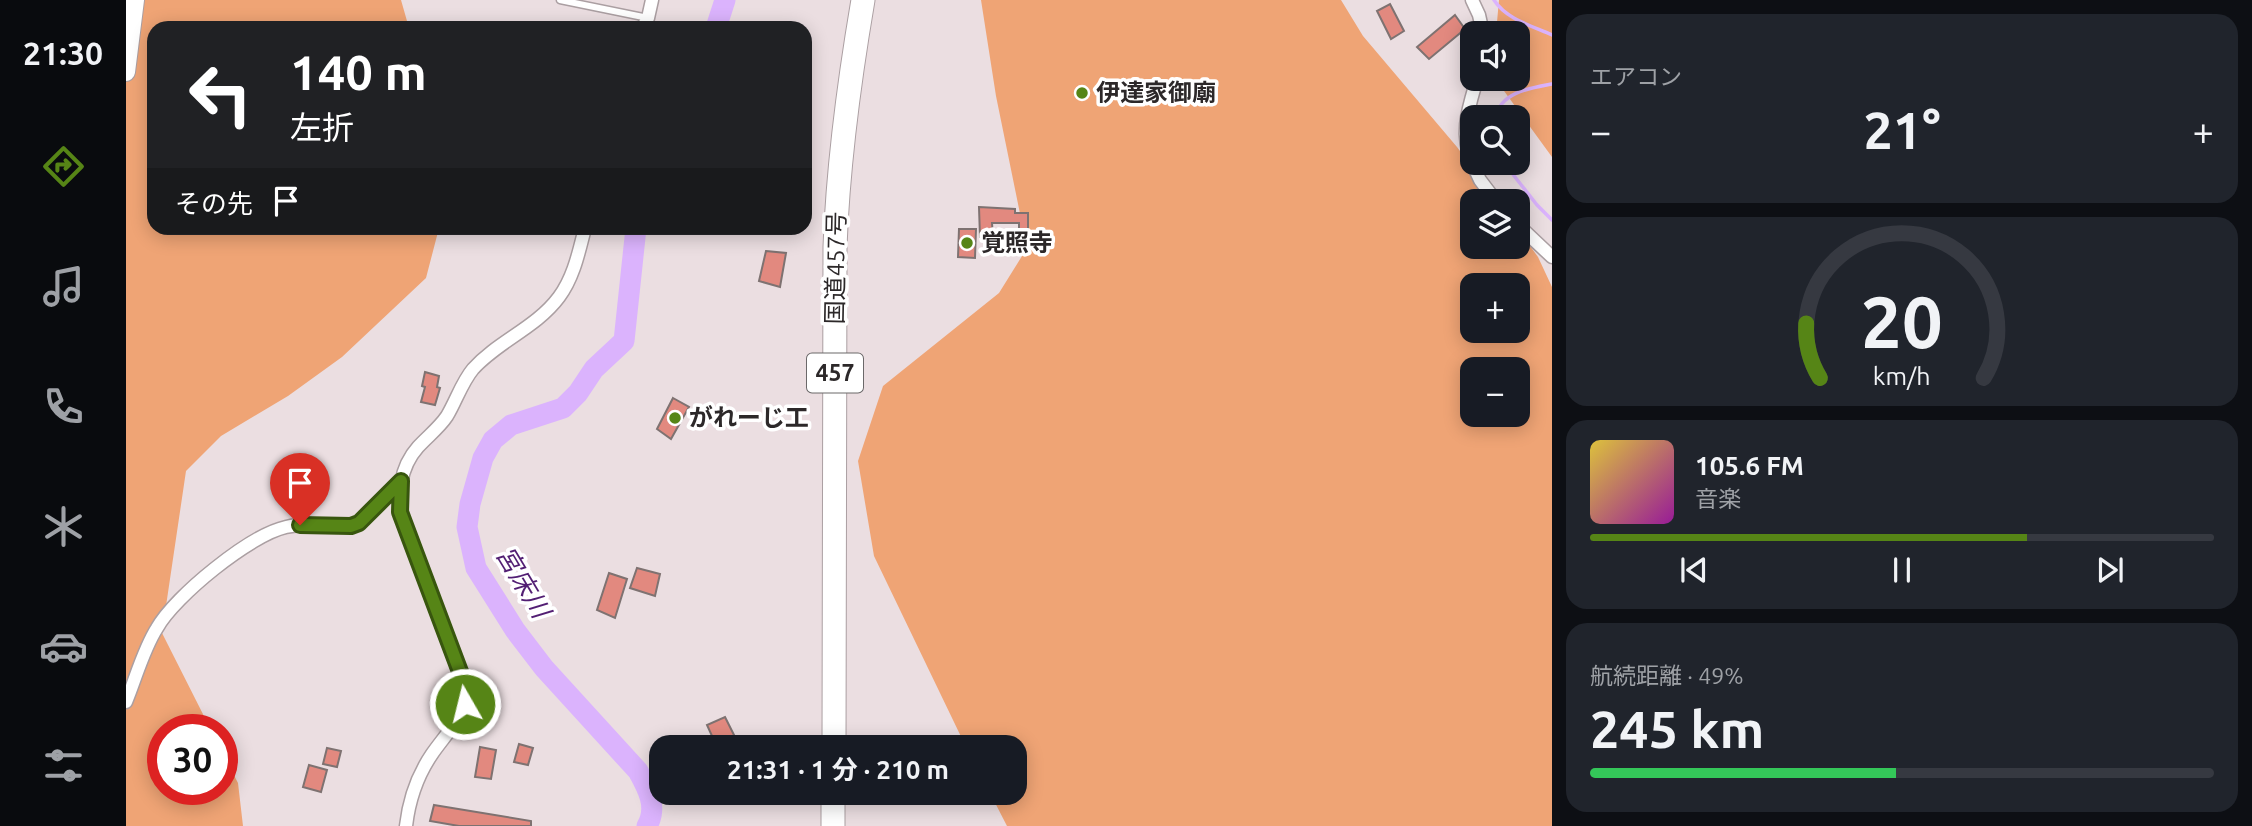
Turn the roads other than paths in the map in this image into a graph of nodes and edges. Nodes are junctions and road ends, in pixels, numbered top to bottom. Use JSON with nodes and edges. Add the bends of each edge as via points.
{"nodes":[{"id":1,"x":135,"y":0,"type":"edge"},
{"id":2,"x":560,"y":0,"type":"edge"},
{"id":3,"x":652,"y":0,"type":"edge"},
{"id":4,"x":863,"y":0,"type":"edge"},
{"id":5,"x":1472,"y":0,"type":"edge"},
{"id":6,"x":638,"y":21,"type":"edge"},
{"id":7,"x":646,"y":21,"type":"edge"},
{"id":8,"x":1480,"y":21,"type":"edge"},
{"id":9,"x":126,"y":72,"type":"edge"},
{"id":10,"x":583,"y":235,"type":"edge"},
{"id":11,"x":1530,"y":236,"type":"edge"},
{"id":12,"x":1552,"y":257,"type":"edge"},
{"id":13,"x":401,"y":481,"type":"junction"},
{"id":14,"x":126,"y":702,"type":"edge"},
{"id":15,"x":834,"y":735,"type":"edge"},
{"id":16,"x":833,"y":805,"type":"edge"},
{"id":17,"x":406,"y":826,"type":"edge"},
{"id":18,"x":833,"y":826,"type":"edge"}],
"edges":[{"from":1,"to":9,"type":"street"},
{"from":2,"to":6,"type":"lane"},
{"from":3,"to":7,"type":"street"},
{"from":4,"to":15,"type":"highway","name":"国道457号","number":"457","via":[[846,104],[837,208]]},
{"from":5,"to":8,"type":"street"},
{"from":10,"to":13,"type":"street","via":[[568,284],[559,297],[542,316],[472,370],[441,425],[415,450]]},
{"from":11,"to":12,"type":"street"},
{"from":13,"to":14,"type":"street","via":[[359,523],[286,527],[229,559],[168,611],[155,629]]},
{"from":13,"to":17,"type":"street","via":[[403,522],[467,693],[457,719],[415,784]]},
{"from":16,"to":18,"type":"highway"}]}
